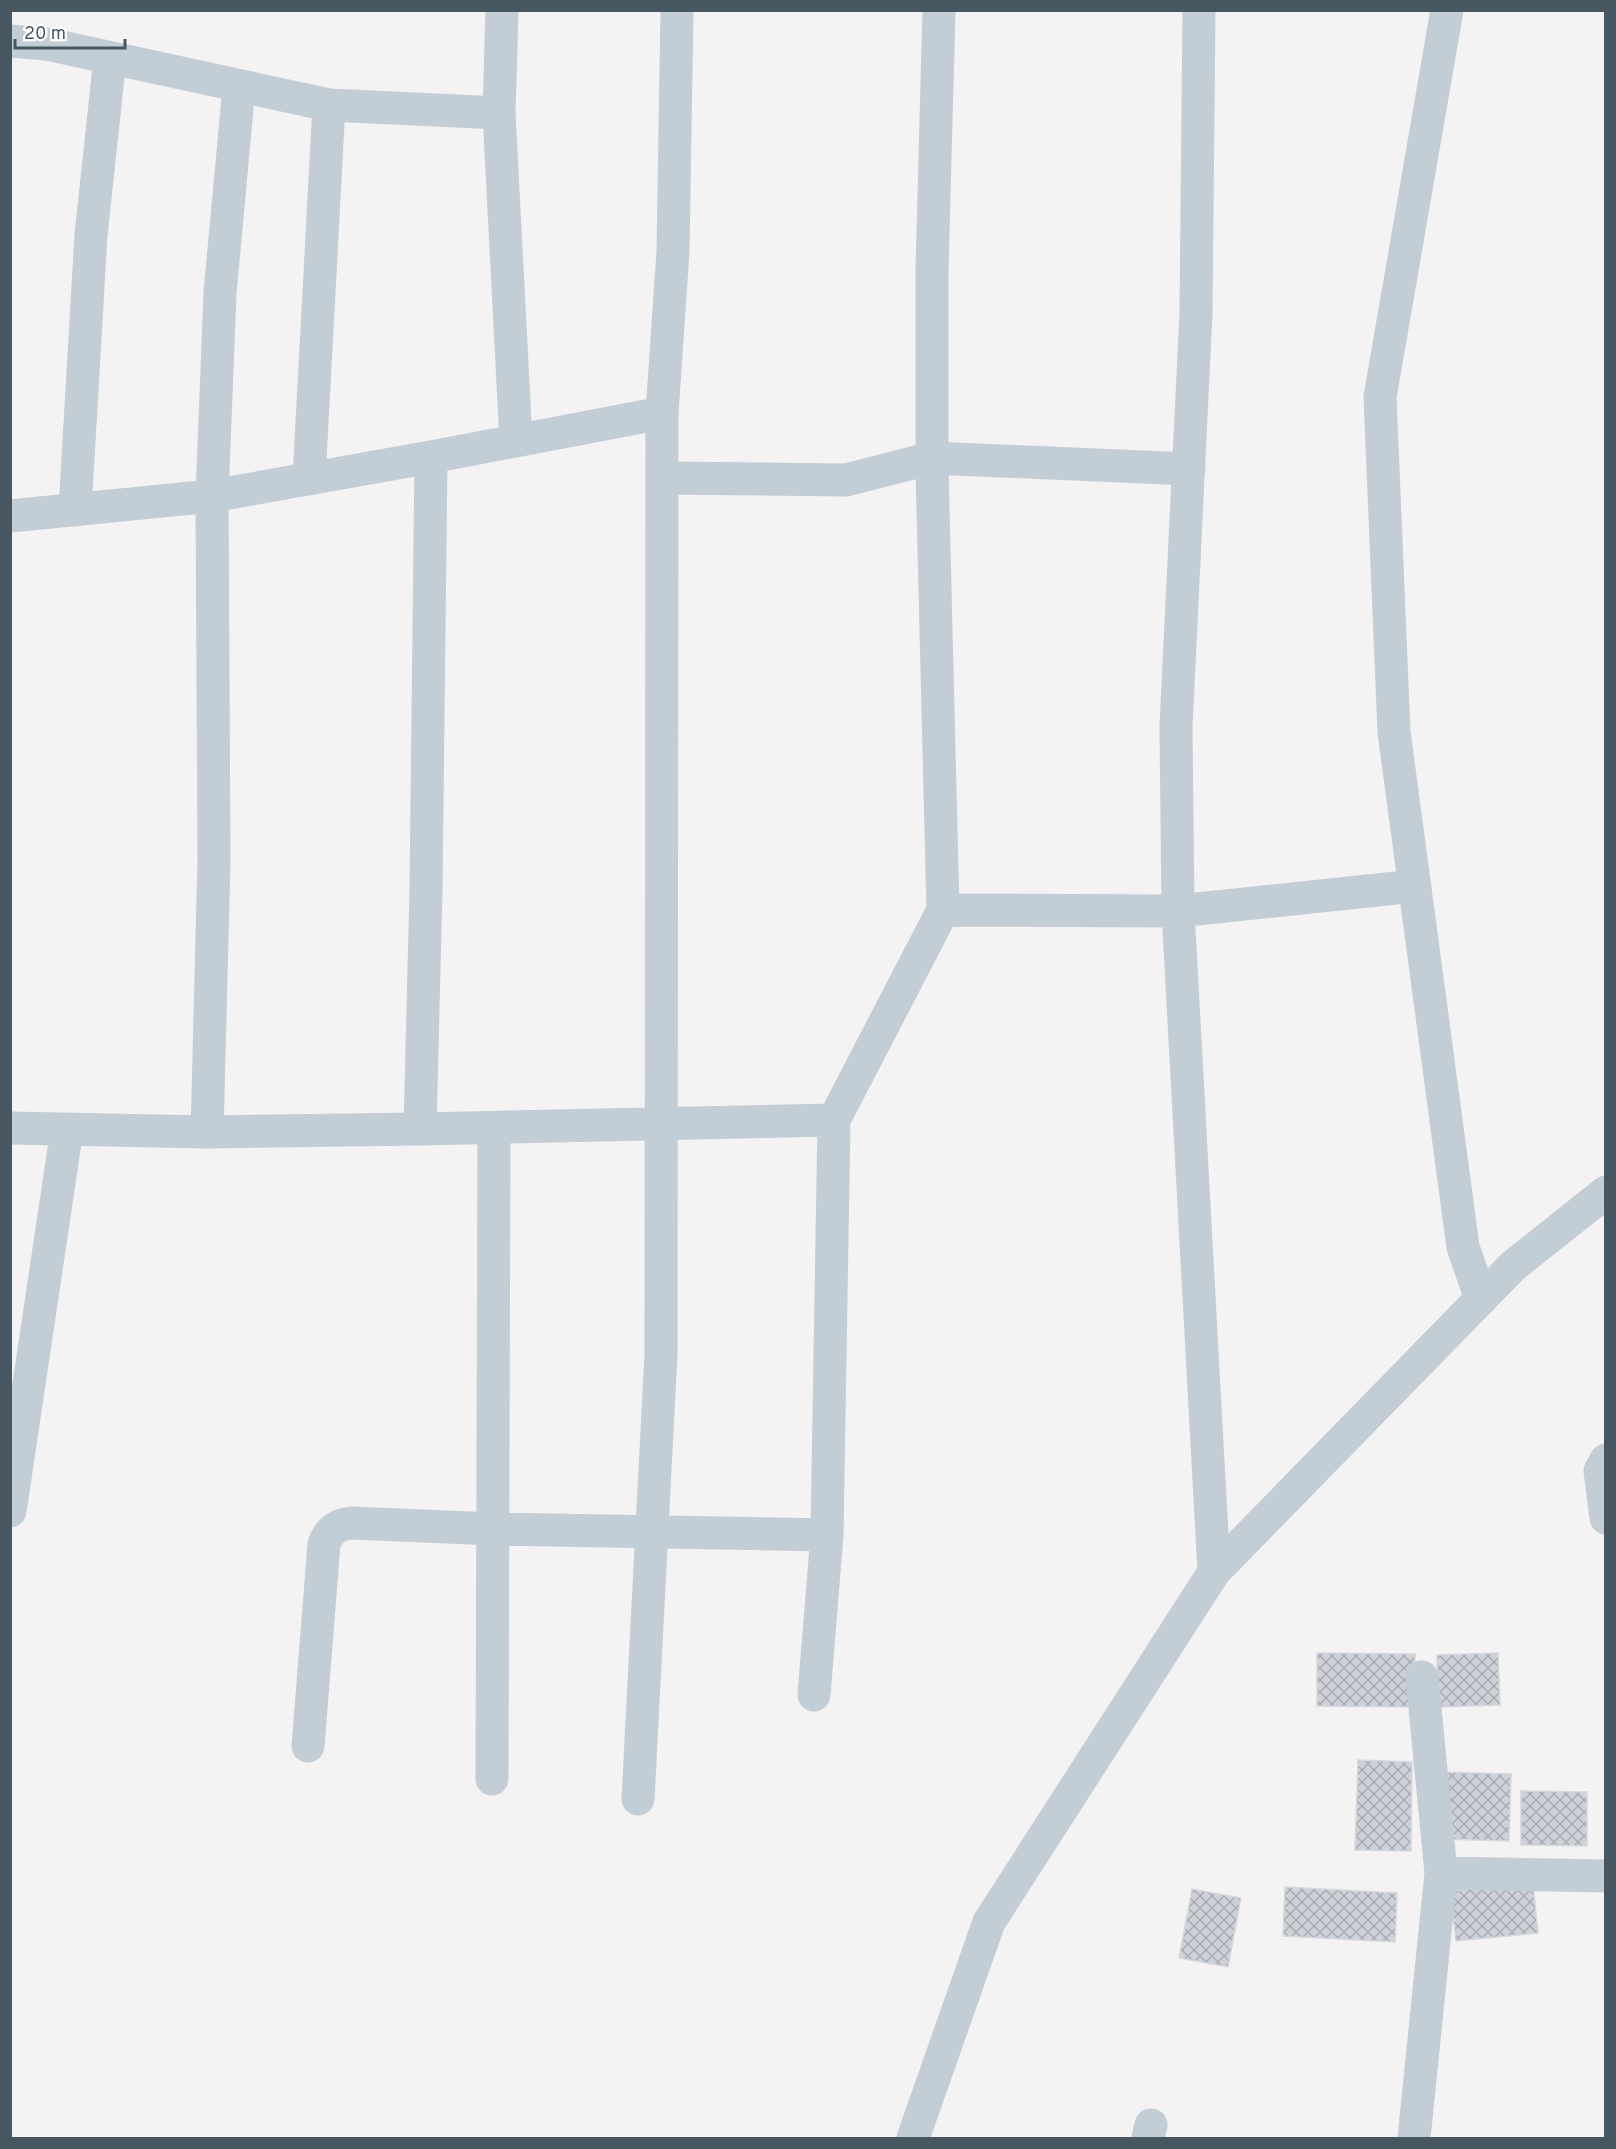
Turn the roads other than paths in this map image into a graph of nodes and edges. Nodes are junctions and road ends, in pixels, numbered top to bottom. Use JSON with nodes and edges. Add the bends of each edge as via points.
{"nodes":[{"id":1,"x":502,"y":10,"type":"edge"},
{"id":2,"x":678,"y":10,"type":"edge"},
{"id":3,"x":939,"y":10,"type":"edge"},
{"id":4,"x":1200,"y":10,"type":"edge"},
{"id":5,"x":1447,"y":10,"type":"edge"},
{"id":6,"x":10,"y":41,"type":"edge"},
{"id":7,"x":110,"y":58,"type":"junction"},
{"id":8,"x":239,"y":87,"type":"junction"},
{"id":9,"x":329,"y":105,"type":"junction"},
{"id":10,"x":499,"y":113,"type":"junction"},
{"id":11,"x":662,"y":413,"type":"junction"},
{"id":12,"x":516,"y":441,"type":"junction"},
{"id":13,"x":431,"y":457,"type":"junction"},
{"id":14,"x":932,"y":458,"type":"junction"},
{"id":15,"x":1189,"y":469,"type":"junction"},
{"id":16,"x":662,"y":478,"type":"junction"},
{"id":17,"x":309,"y":479,"type":"junction"},
{"id":18,"x":212,"y":496,"type":"junction"},
{"id":19,"x":75,"y":510,"type":"junction"},
{"id":20,"x":10,"y":516,"type":"edge"},
{"id":21,"x":1415,"y":886,"type":"junction"},
{"id":22,"x":943,"y":910,"type":"junction"},
{"id":23,"x":1178,"y":911,"type":"junction"},
{"id":24,"x":834,"y":1120,"type":"junction"},
{"id":25,"x":662,"y":1124,"type":"junction"},
{"id":26,"x":10,"y":1128,"type":"edge"},
{"id":27,"x":494,"y":1128,"type":"junction"},
{"id":28,"x":67,"y":1129,"type":"junction"},
{"id":29,"x":420,"y":1129,"type":"junction"},
{"id":30,"x":207,"y":1132,"type":"junction"},
{"id":31,"x":1605,"y":1192,"type":"edge"},
{"id":32,"x":1480,"y":1299,"type":"junction"},
{"id":33,"x":1605,"y":1460,"type":"edge"},
{"id":34,"x":10,"y":1511,"type":"edge"},
{"id":35,"x":1605,"y":1518,"type":"edge"},
{"id":36,"x":494,"y":1529,"type":"junction"},
{"id":37,"x":652,"y":1533,"type":"junction"},
{"id":38,"x":827,"y":1535,"type":"junction"},
{"id":39,"x":1214,"y":1572,"type":"junction"},
{"id":40,"x":1422,"y":1677,"type":"dead end"},
{"id":41,"x":814,"y":1695,"type":"dead end"},
{"id":42,"x":308,"y":1746,"type":"dead end"},
{"id":43,"x":492,"y":1779,"type":"dead end"},
{"id":44,"x":639,"y":1799,"type":"dead end"},
{"id":45,"x":1441,"y":1873,"type":"junction"},
{"id":46,"x":1605,"y":1876,"type":"edge"},
{"id":47,"x":913,"y":2139,"type":"edge"},
{"id":48,"x":1414,"y":2139,"type":"edge"}],
"edges":[{"from":1,"to":10,"type":"street"},
{"from":2,"to":11,"type":"street","via":[[673,251]]},
{"from":3,"to":14,"type":"street"},
{"from":4,"to":15,"type":"street","via":[[1196,313]]},
{"from":5,"to":21,"type":"street","via":[[1380,397],[1394,732]]},
{"from":6,"to":7,"type":"street","via":[[47,44]]},
{"from":7,"to":8,"type":"street"},
{"from":7,"to":19,"type":"street","via":[[90,235]]},
{"from":8,"to":9,"type":"street"},
{"from":8,"to":18,"type":"street","via":[[220,293]]},
{"from":9,"to":10,"type":"street"},
{"from":9,"to":17,"type":"street"},
{"from":10,"to":12,"type":"street"},
{"from":11,"to":12,"type":"street"},
{"from":11,"to":16,"type":"street"},
{"from":12,"to":13,"type":"street"},
{"from":13,"to":17,"type":"street"},
{"from":13,"to":29,"type":"street"},
{"from":14,"to":15,"type":"street"},
{"from":14,"to":16,"type":"street","via":[[846,480]]},
{"from":14,"to":22,"type":"street"},
{"from":15,"to":23,"type":"street","via":[[1176,726]]},
{"from":16,"to":25,"type":"street"},
{"from":17,"to":18,"type":"street"},
{"from":18,"to":19,"type":"street"},
{"from":18,"to":30,"type":"street","via":[[214,861]]},
{"from":19,"to":20,"type":"street"},
{"from":21,"to":23,"type":"street"},
{"from":21,"to":32,"type":"street","via":[[1463,1247]]},
{"from":22,"to":23,"type":"street"},
{"from":22,"to":24,"type":"street"},
{"from":23,"to":39,"type":"street"},
{"from":24,"to":25,"type":"street"},
{"from":24,"to":38,"type":"street"},
{"from":25,"to":27,"type":"street"},
{"from":25,"to":37,"type":"street","via":[[661,1353]]},
{"from":26,"to":28,"type":"street"},
{"from":27,"to":29,"type":"street"},
{"from":27,"to":36,"type":"street"},
{"from":28,"to":30,"type":"street"},
{"from":28,"to":34,"type":"street"},
{"from":29,"to":30,"type":"street"},
{"from":31,"to":32,"type":"street","via":[[1513,1266]]},
{"from":32,"to":39,"type":"street"},
{"from":33,"to":35,"type":"street","via":[[1600,1471]]},
{"from":36,"to":37,"type":"street"},
{"from":36,"to":42,"type":"street","via":[[351,1523],[338,1525],[327,1535]]},
{"from":36,"to":43,"type":"street"},
{"from":37,"to":38,"type":"street"},
{"from":37,"to":44,"type":"street"},
{"from":38,"to":41,"type":"street"},
{"from":39,"to":47,"type":"street","via":[[988,1922]]},
{"from":40,"to":45,"type":"street"},
{"from":45,"to":46,"type":"street"},
{"from":45,"to":48,"type":"street"}]}
